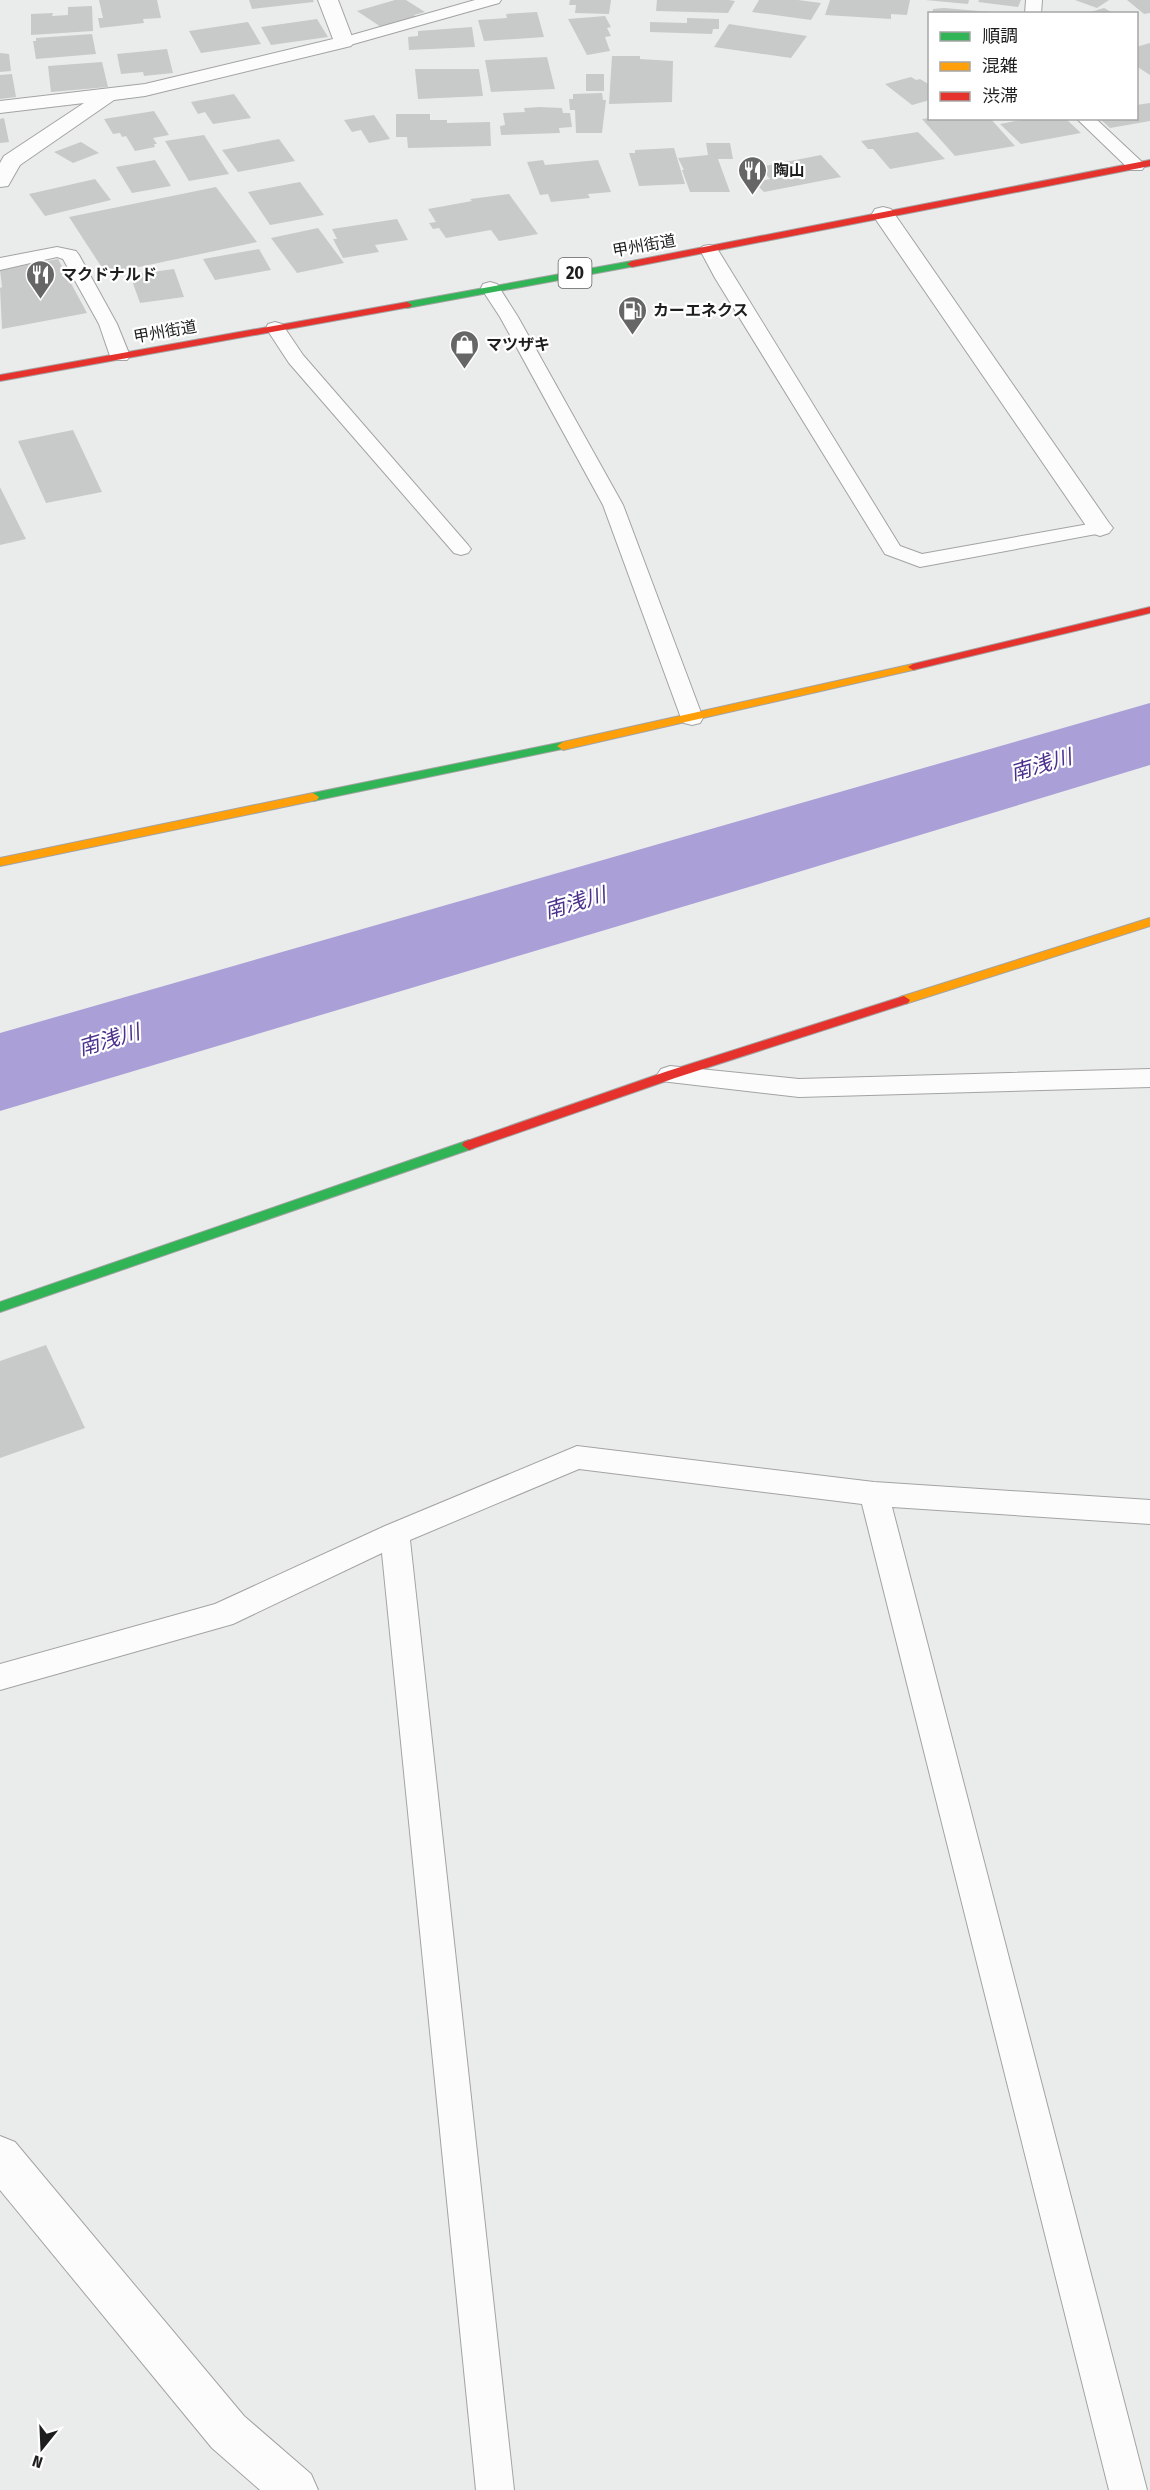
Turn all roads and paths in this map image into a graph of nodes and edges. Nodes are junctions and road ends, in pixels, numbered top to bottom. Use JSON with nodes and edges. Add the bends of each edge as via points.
{"nodes":[{"id":1,"x":328,"y":0,"type":"edge"},
{"id":2,"x":493,"y":0,"type":"edge"},
{"id":3,"x":344,"y":42,"type":"junction"},
{"id":4,"x":111,"y":95,"type":"junction"},
{"id":5,"x":0,"y":107,"type":"edge"},
{"id":6,"x":1087,"y":120,"type":"edge"},
{"id":7,"x":1143,"y":164,"type":"edge"},
{"id":8,"x":0,"y":181,"type":"edge"},
{"id":9,"x":883,"y":214,"type":"junction"},
{"id":10,"x":710,"y":250,"type":"junction"},
{"id":11,"x":0,"y":264,"type":"edge"},
{"id":12,"x":490,"y":288,"type":"junction"},
{"id":13,"x":275,"y":328,"type":"junction"},
{"id":14,"x":120,"y":357,"type":"junction"},
{"id":15,"x":0,"y":378,"type":"edge"},
{"id":16,"x":1101,"y":528,"type":"joint"},
{"id":17,"x":461,"y":549,"type":"dead end"},
{"id":18,"x":1150,"y":610,"type":"edge"},
{"id":19,"x":692,"y":718,"type":"junction"},
{"id":20,"x":0,"y":862,"type":"edge"},
{"id":21,"x":1150,"y":922,"type":"edge"},
{"id":22,"x":670,"y":1075,"type":"junction"},
{"id":23,"x":1150,"y":1078,"type":"edge"},
{"id":24,"x":0,"y":1307,"type":"edge"},
{"id":25,"x":874,"y":1494,"type":"junction"},
{"id":26,"x":1150,"y":1512,"type":"edge"},
{"id":27,"x":395,"y":1534,"type":"junction"},
{"id":28,"x":0,"y":1677,"type":"edge"},
{"id":29,"x":0,"y":2157,"type":"edge"},
{"id":30,"x":295,"y":2490,"type":"edge"},
{"id":31,"x":495,"y":2490,"type":"edge"},
{"id":32,"x":1128,"y":2490,"type":"edge"}],
"edges":[{"from":1,"to":3,"type":"street"},
{"from":2,"to":3,"type":"lane"},
{"from":3,"to":4,"type":"street","via":[[173,84]]},
{"from":4,"to":5,"type":"street"},
{"from":4,"to":8,"type":"street","via":[[12,161]]},
{"from":6,"to":7,"type":"lane"},
{"from":7,"to":9,"type":"main road","name":"甲州街道","number":"20"},
{"from":9,"to":10,"type":"main road","name":"甲州街道","number":"20"},
{"from":9,"to":16,"type":"street"},
{"from":10,"to":12,"type":"main road","name":"甲州街道","number":"20"},
{"from":10,"to":16,"type":"lane","via":[[892,550],[920,561]]},
{"from":11,"to":14,"type":"lane","via":[[57,252],[70,255],[108,324]]},
{"from":12,"to":13,"type":"main road","name":"甲州街道","number":"20"},
{"from":12,"to":19,"type":"lane","via":[[613,506]]},
{"from":13,"to":14,"type":"main road","name":"甲州街道","number":"20"},
{"from":13,"to":17,"type":"lane","via":[[296,359]]},
{"from":14,"to":15,"type":"main road","name":"甲州街道","number":"20"},
{"from":18,"to":19,"type":"main road"},
{"from":19,"to":20,"type":"main road"},
{"from":21,"to":22,"type":"main road"},
{"from":22,"to":23,"type":"lane","via":[[799,1088]]},
{"from":22,"to":24,"type":"main road"},
{"from":25,"to":26,"type":"lane"},
{"from":25,"to":27,"type":"lane","via":[[577,1457]]},
{"from":25,"to":32,"type":"lane"},
{"from":27,"to":28,"type":"lane","via":[[222,1616]]},
{"from":27,"to":31,"type":"lane"},
{"from":29,"to":30,"type":"street","via":[[228,2432]]}]}
